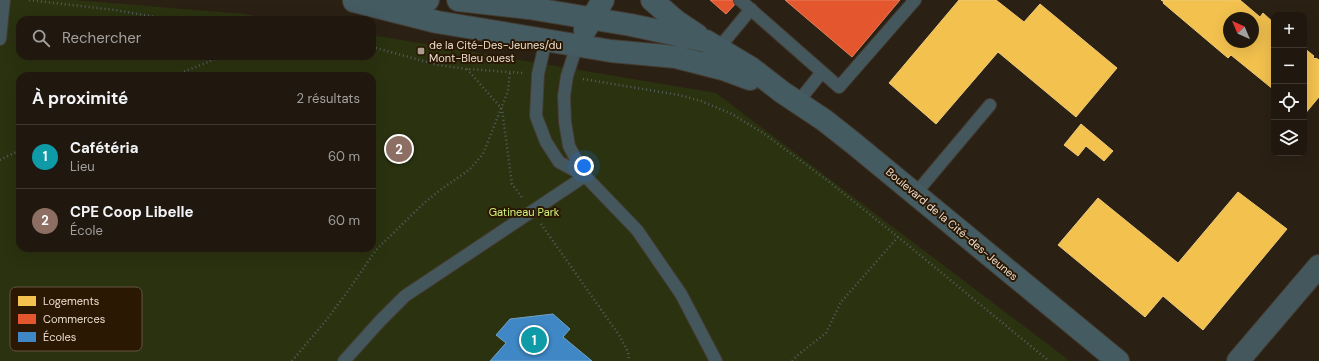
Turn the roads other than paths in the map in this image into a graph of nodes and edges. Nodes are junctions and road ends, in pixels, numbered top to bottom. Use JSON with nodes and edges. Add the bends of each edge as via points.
{"nodes":[{"id":1,"x":4,"y":0,"type":"edge"},
{"id":2,"x":428,"y":0,"type":"edge"},
{"id":3,"x":458,"y":0,"type":"edge"},
{"id":4,"x":603,"y":0,"type":"edge"},
{"id":5,"x":652,"y":0,"type":"edge"},
{"id":6,"x":740,"y":0,"type":"edge"},
{"id":7,"x":915,"y":0,"type":"edge"},
{"id":8,"x":348,"y":1,"type":"edge"},
{"id":9,"x":556,"y":6,"type":"edge"},
{"id":10,"x":750,"y":9,"type":"junction"},
{"id":11,"x":591,"y":18,"type":"junction"},
{"id":12,"x":0,"y":39,"type":"edge"},
{"id":13,"x":546,"y":40,"type":"junction"},
{"id":14,"x":577,"y":45,"type":"junction"},
{"id":15,"x":712,"y":45,"type":"junction"},
{"id":16,"x":822,"y":72,"type":"junction"},
{"id":17,"x":790,"y":97,"type":"junction"},
{"id":18,"x":990,"y":105,"type":"dead end"},
{"id":19,"x":585,"y":176,"type":"junction"},
{"id":20,"x":916,"y":193,"type":"junction"},
{"id":21,"x":1319,"y":266,"type":"edge"},
{"id":22,"x":344,"y":361,"type":"edge"},
{"id":23,"x":716,"y":361,"type":"edge"},
{"id":24,"x":1118,"y":361,"type":"edge"},
{"id":25,"x":1238,"y":361,"type":"edge"}],
"edges":[{"from":1,"to":12,"type":"lane"},
{"from":2,"to":8,"type":"street","name":"Boulevard de la Cité-des-Jeunes"},
{"from":3,"to":9,"type":"street","name":"Boulevard de la Cité-des-Jeunes","via":[[529,8]]},
{"from":4,"to":11,"type":"street"},
{"from":5,"to":15,"type":"street","via":[[676,21]]},
{"from":6,"to":10,"type":"lane"},
{"from":7,"to":16,"type":"lane","via":[[839,87]]},
{"from":8,"to":13,"type":"street","name":"Boulevard de la Cité-des-Jeunes","via":[[437,22]]},
{"from":9,"to":11,"type":"street","name":"Boulevard de la Cité-des-Jeunes"},
{"from":9,"to":13,"type":"street"},
{"from":10,"to":15,"type":"lane"},
{"from":10,"to":16,"type":"lane"},
{"from":11,"to":14,"type":"street"},
{"from":11,"to":15,"type":"street","name":"Boulevard de la Cité-des-Jeunes"},
{"from":13,"to":14,"type":"street","name":"Boulevard de la Cité-des-Jeunes"},
{"from":13,"to":19,"type":"lane","via":[[538,74],[536,116],[546,142],[559,162]]},
{"from":14,"to":17,"type":"street","name":"Boulevard de la Cité-des-Jeunes","via":[[676,57],[723,69]]},
{"from":14,"to":19,"type":"lane","via":[[567,76],[564,96],[565,122],[570,146]]},
{"from":15,"to":17,"type":"street","name":"Boulevard de la Cité-des-Jeunes","via":[[751,68]]},
{"from":16,"to":17,"type":"lane"},
{"from":17,"to":20,"type":"street","name":"Boulevard de la Cité-des-Jeunes"},
{"from":18,"to":20,"type":"lane"},
{"from":19,"to":22,"type":"lane","via":[[405,296]]},
{"from":19,"to":23,"type":"lane","via":[[637,230],[680,294]]},
{"from":20,"to":24,"type":"street","name":"Boulevard de la Cité-des-Jeunes"},
{"from":21,"to":25,"type":"street"}]}
